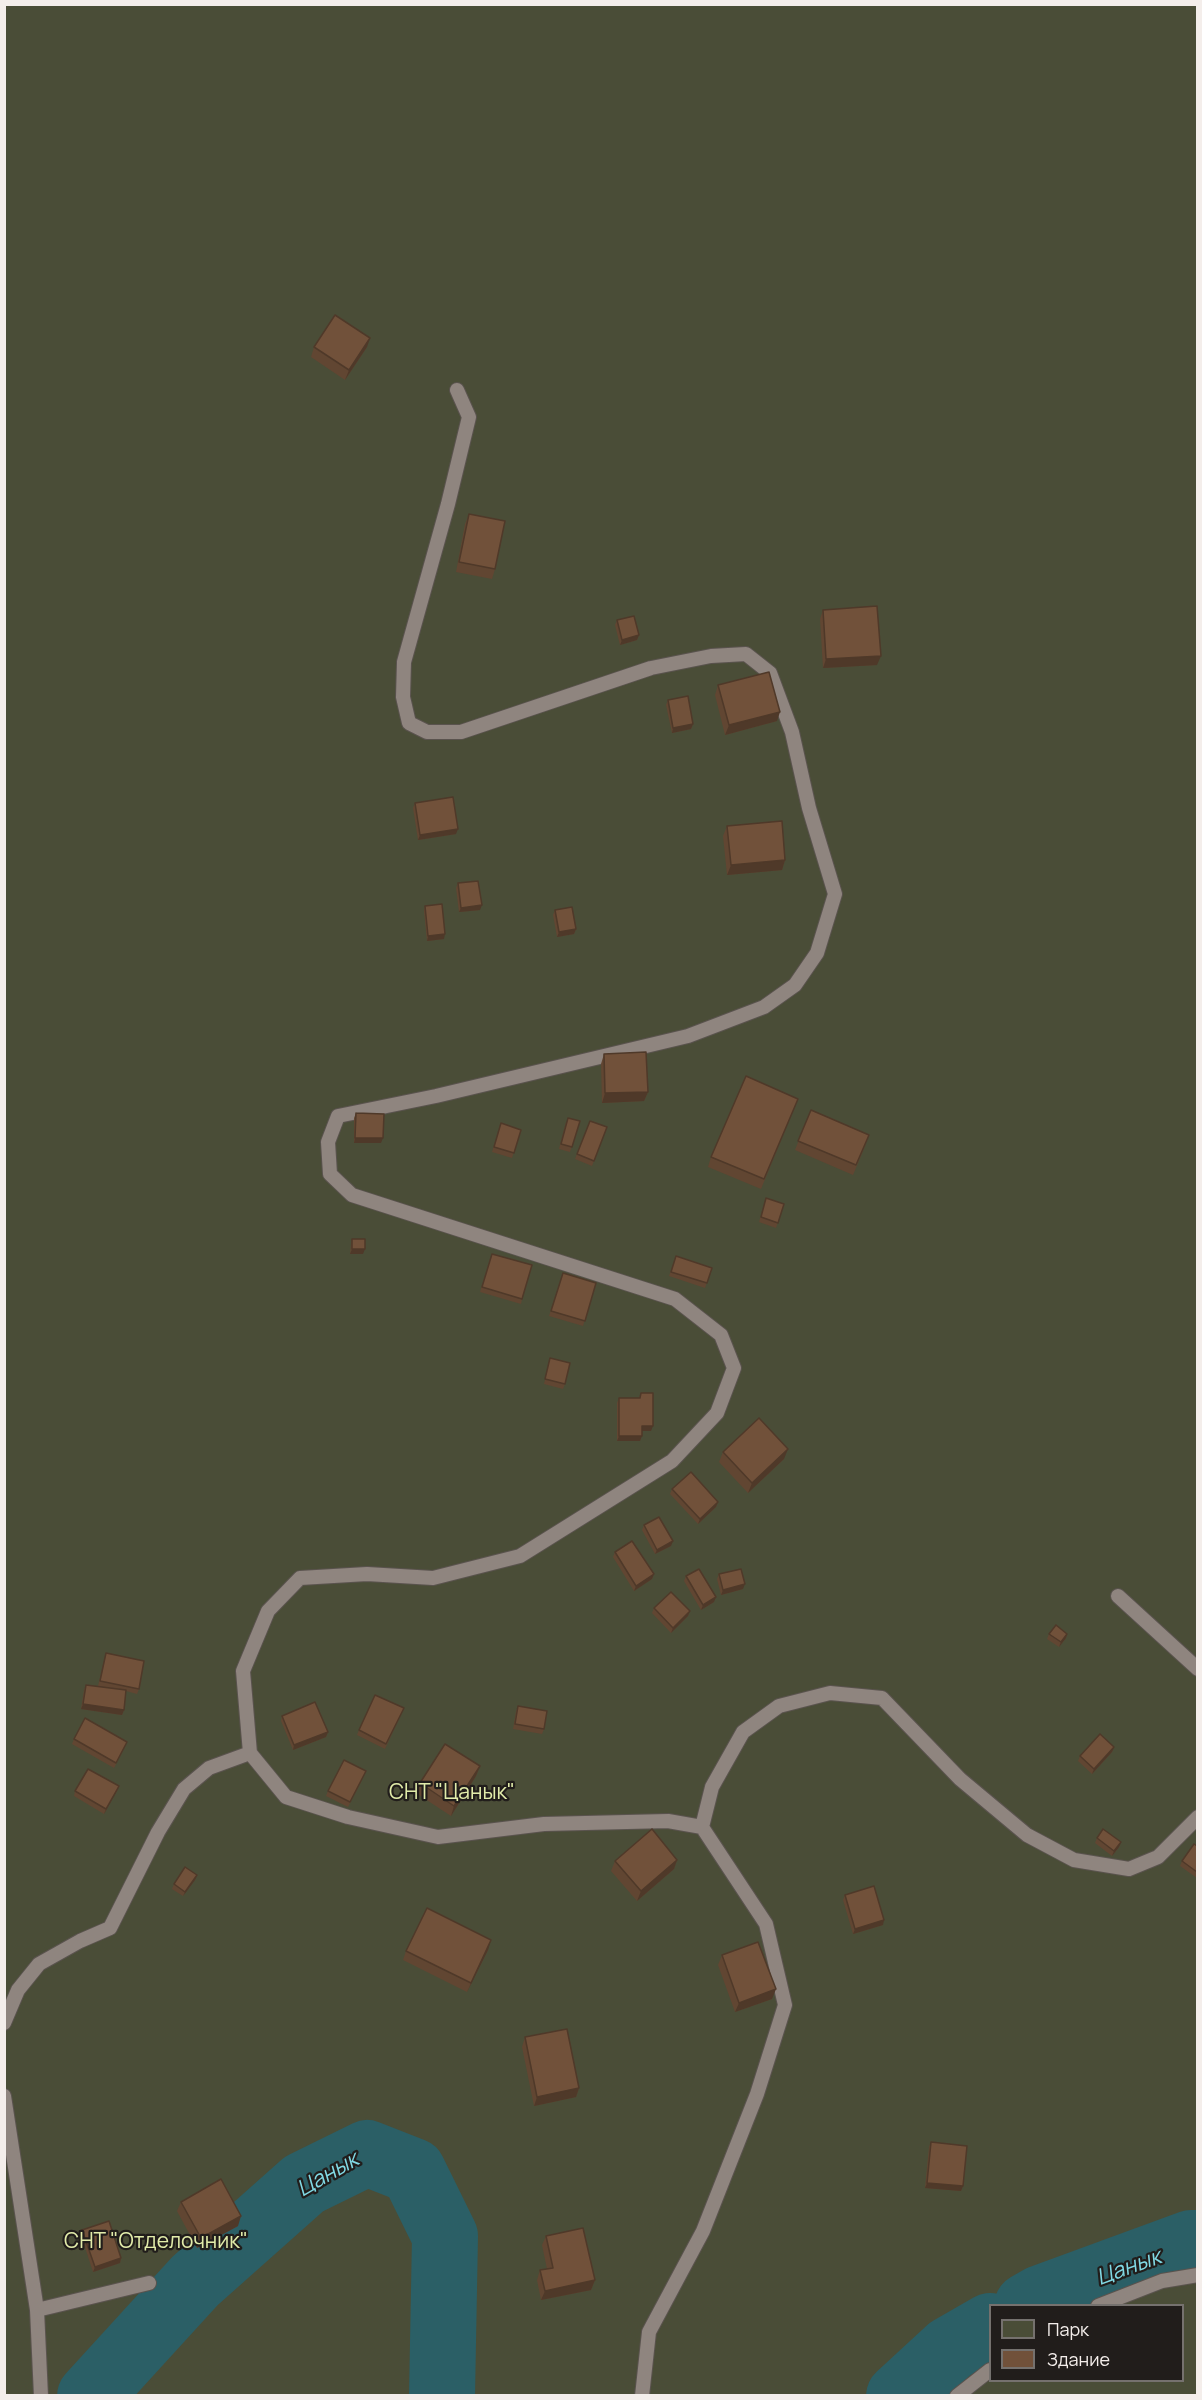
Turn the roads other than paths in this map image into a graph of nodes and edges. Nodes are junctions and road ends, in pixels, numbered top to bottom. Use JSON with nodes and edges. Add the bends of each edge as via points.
{"nodes":[{"id":1,"x":457,"y":390,"type":"dead end"},
{"id":2,"x":1118,"y":1596,"type":"dead end"},
{"id":3,"x":1197,"y":1669,"type":"edge"},
{"id":4,"x":250,"y":1753,"type":"junction"},
{"id":5,"x":1197,"y":1817,"type":"edge"},
{"id":6,"x":702,"y":1827,"type":"junction"},
{"id":7,"x":4,"y":2023,"type":"edge"},
{"id":8,"x":4,"y":2096,"type":"edge"},
{"id":9,"x":1197,"y":2274,"type":"edge"},
{"id":10,"x":149,"y":2283,"type":"dead end"},
{"id":11,"x":1103,"y":2304,"type":"edge"},
{"id":12,"x":37,"y":2310,"type":"junction"},
{"id":13,"x":989,"y":2371,"type":"edge"},
{"id":14,"x":41,"y":2396,"type":"edge"},
{"id":15,"x":642,"y":2396,"type":"edge"},
{"id":16,"x":957,"y":2396,"type":"edge"}],
"edges":[{"from":1,"to":4,"type":"lane","via":[[469,417],[404,662],[409,723],[428,732],[461,732],[651,668],[711,656],[746,654],[770,673],[792,732],[809,808],[835,894],[817,953],[795,985],[764,1007],[688,1036],[338,1116],[328,1142],[330,1174],[352,1196],[675,1299],[721,1335],[734,1368],[717,1413],[672,1461],[520,1556],[433,1578],[367,1574],[300,1578],[268,1611],[243,1671]]},
{"from":2,"to":3,"type":"lane"},
{"from":4,"to":6,"type":"lane","via":[[286,1797],[348,1817],[438,1837],[544,1824],[668,1821]]},
{"from":4,"to":7,"type":"lane","via":[[208,1768],[184,1789],[110,1928],[39,1964],[18,1990]]},
{"from":5,"to":6,"type":"lane","via":[[1158,1857],[1129,1869],[1074,1860],[1027,1835],[960,1779],[882,1698],[830,1693],[779,1706],[743,1732],[712,1787]]},
{"from":6,"to":15,"type":"lane","via":[[766,1924],[785,2005],[756,2094],[703,2231],[649,2332]]},
{"from":8,"to":12,"type":"lane"},
{"from":9,"to":11,"type":"lane","via":[[1162,2281]]},
{"from":10,"to":12,"type":"lane"},
{"from":12,"to":14,"type":"lane"},
{"from":13,"to":16,"type":"lane"}]}
